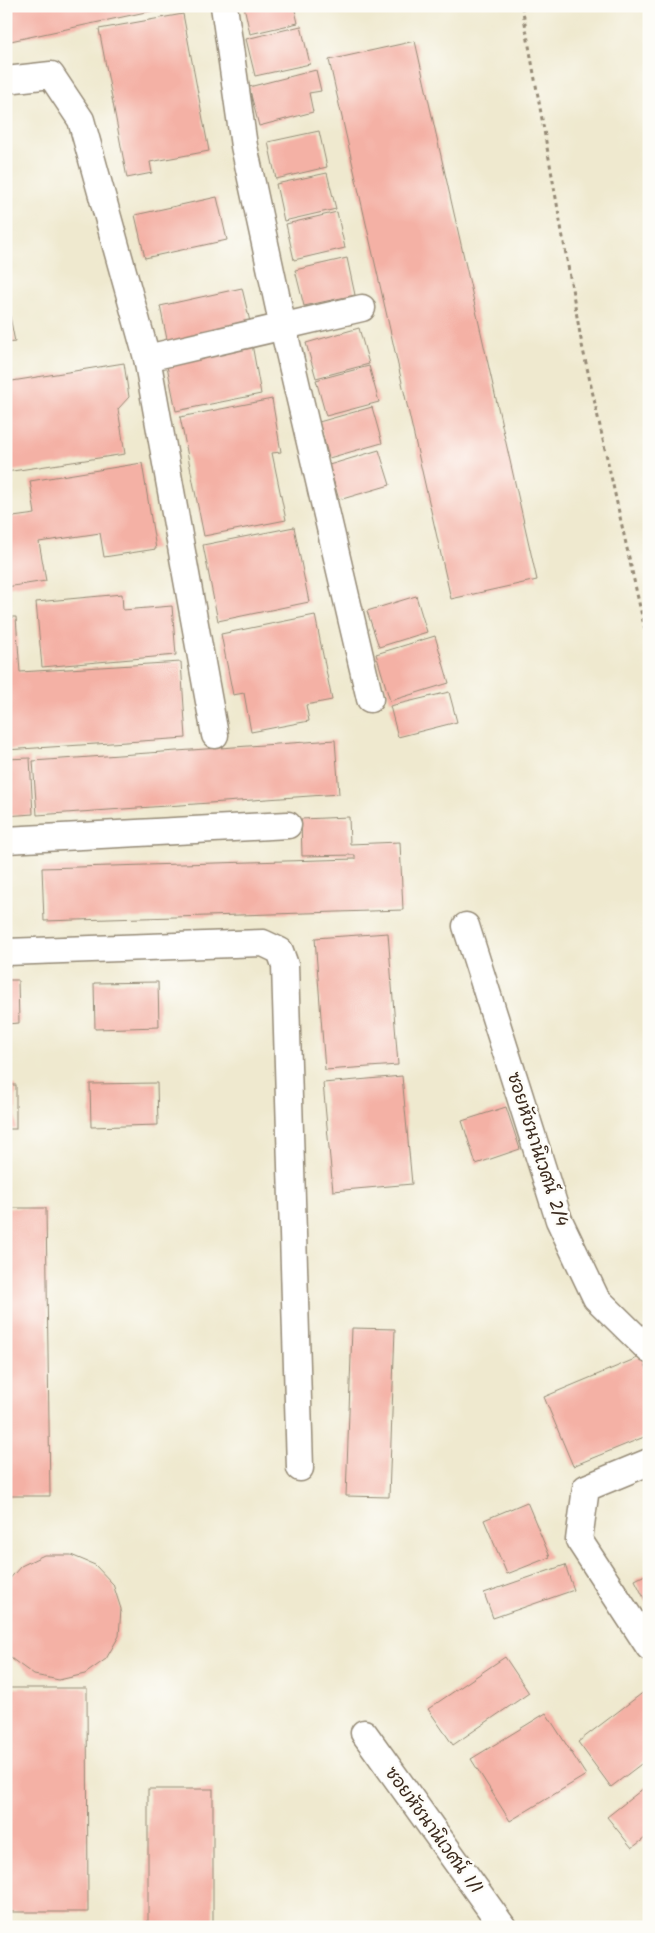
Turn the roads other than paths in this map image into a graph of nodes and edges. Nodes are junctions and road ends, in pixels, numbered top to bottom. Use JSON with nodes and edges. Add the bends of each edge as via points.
{"nodes":[{"id":1,"x":224,"y":6,"type":"edge"},
{"id":2,"x":6,"y":80,"type":"edge"},
{"id":3,"x":362,"y":308,"type":"dead end"},
{"id":4,"x":283,"y":328,"type":"junction"},
{"id":5,"x":146,"y":358,"type":"junction"},
{"id":6,"x":370,"y":700,"type":"dead end"},
{"id":7,"x":215,"y":735,"type":"dead end"},
{"id":8,"x":288,"y":825,"type":"dead end"},
{"id":9,"x":6,"y":840,"type":"edge"},
{"id":10,"x":466,"y":926,"type":"dead end"},
{"id":11,"x":6,"y":952,"type":"edge"},
{"id":12,"x":649,"y":1350,"type":"edge"},
{"id":13,"x":649,"y":1462,"type":"edge"},
{"id":14,"x":300,"y":1468,"type":"dead end"},
{"id":15,"x":649,"y":1647,"type":"edge"},
{"id":16,"x":364,"y":1733,"type":"dead end"},
{"id":17,"x":503,"y":1927,"type":"edge"}],
"edges":[{"from":1,"to":4,"type":"street","via":[[244,146]]},
{"from":2,"to":5,"type":"street","via":[[51,75],[81,120]]},
{"from":3,"to":4,"type":"street"},
{"from":4,"to":5,"type":"street"},
{"from":4,"to":6,"type":"street"},
{"from":5,"to":7,"type":"street"},
{"from":8,"to":9,"type":"street"},
{"from":10,"to":12,"type":"street","name":"ซอยหัชนานิเวศน์ 2/4","via":[[559,1220],[596,1298]]},
{"from":11,"to":14,"type":"street","via":[[263,943],[280,951],[285,966]]},
{"from":13,"to":15,"type":"street","via":[[586,1488],[578,1540]]},
{"from":16,"to":17,"type":"street","name":"ซอยหัชนานิเวศน์ 1/1"}]}
